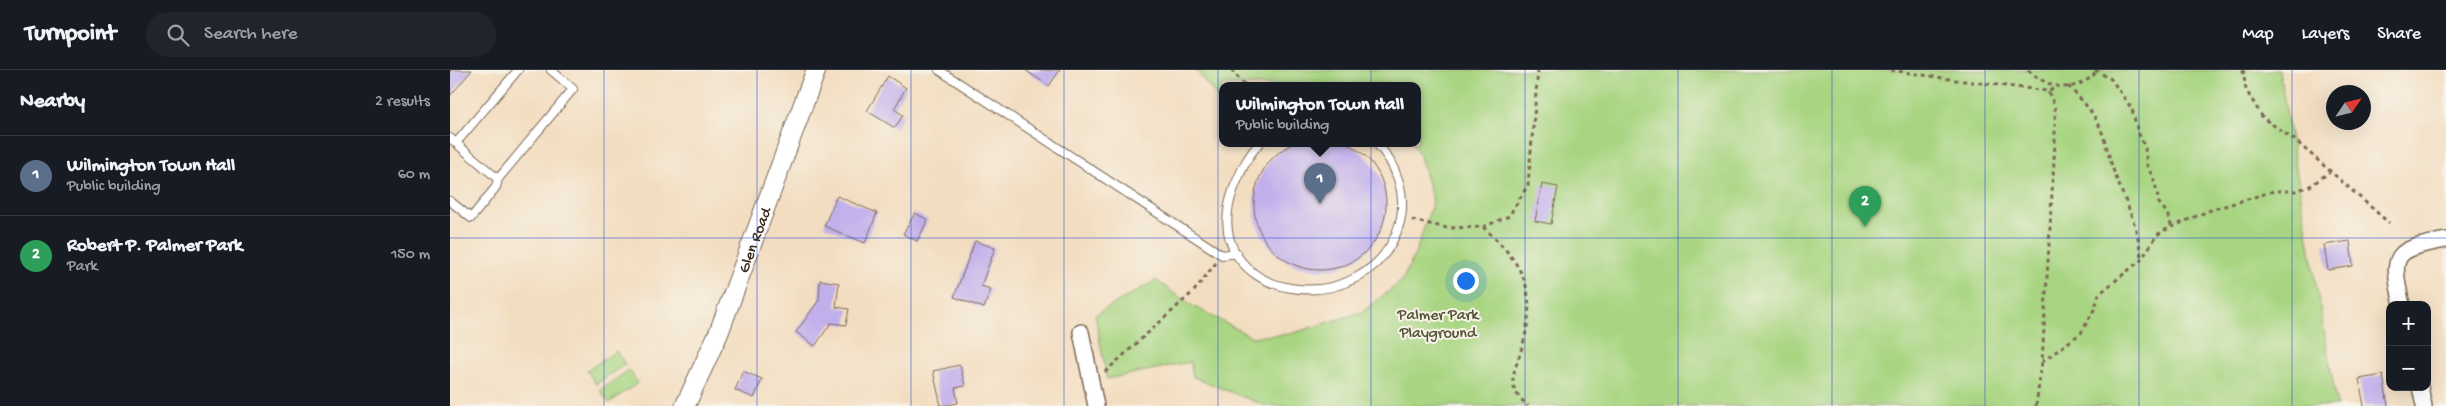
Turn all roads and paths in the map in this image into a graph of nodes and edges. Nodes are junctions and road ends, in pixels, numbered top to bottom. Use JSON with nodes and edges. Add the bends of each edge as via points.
{"nodes":[{"id":1,"x":518,"y":70,"type":"edge"},
{"id":2,"x":552,"y":70,"type":"edge"},
{"id":3,"x":816,"y":70,"type":"edge"},
{"id":4,"x":939,"y":70,"type":"edge"},
{"id":5,"x":1231,"y":70,"type":"edge"},
{"id":6,"x":1538,"y":70,"type":"edge"},
{"id":7,"x":1891,"y":70,"type":"edge"},
{"id":8,"x":2028,"y":70,"type":"edge"},
{"id":9,"x":2243,"y":70,"type":"edge"},
{"id":10,"x":2097,"y":71,"type":"edge"},
{"id":11,"x":1242,"y":82,"type":"edge"},
{"id":12,"x":2068,"y":86,"type":"junction"},
{"id":13,"x":2057,"y":87,"type":"junction"},
{"id":14,"x":2048,"y":91,"type":"junction"},
{"id":15,"x":453,"y":140,"type":"edge"},
{"id":16,"x":1257,"y":147,"type":"edge"},
{"id":17,"x":1380,"y":147,"type":"edge"},
{"id":18,"x":2330,"y":172,"type":"junction"},
{"id":19,"x":498,"y":179,"type":"junction"},
{"id":20,"x":450,"y":201,"type":"edge"},
{"id":21,"x":1401,"y":218,"type":"junction"},
{"id":22,"x":2388,"y":223,"type":"dead end"},
{"id":23,"x":1483,"y":227,"type":"junction"},
{"id":24,"x":2172,"y":228,"type":"junction"},
{"id":25,"x":2446,"y":240,"type":"edge"},
{"id":26,"x":1237,"y":253,"type":"junction"},
{"id":27,"x":1222,"y":255,"type":"junction"},
{"id":28,"x":2141,"y":260,"type":"junction"},
{"id":29,"x":2401,"y":301,"type":"edge"},
{"id":30,"x":1081,"y":332,"type":"dead end"},
{"id":31,"x":2042,"y":362,"type":"junction"},
{"id":32,"x":2421,"y":391,"type":"edge"},
{"id":33,"x":1095,"y":399,"type":"edge"},
{"id":34,"x":685,"y":406,"type":"edge"},
{"id":35,"x":1528,"y":406,"type":"edge"},
{"id":36,"x":2036,"y":406,"type":"edge"},
{"id":37,"x":2424,"y":406,"type":"edge"}],
"edges":[{"from":1,"to":15,"type":"lane"},
{"from":2,"to":19,"type":"lane","via":[[573,89]]},
{"from":3,"to":34,"type":"street","name":"Glen Road","via":[[719,332]]},
{"from":4,"to":27,"type":"lane"},
{"from":5,"to":11,"type":"path"},
{"from":6,"to":23,"type":"path","via":[[1528,184],[1508,216]]},
{"from":7,"to":14,"type":"path"},
{"from":8,"to":13,"type":"path","via":[[2042,82]]},
{"from":9,"to":18,"type":"path","via":[[2246,90],[2263,118],[2296,141]]},
{"from":10,"to":12,"type":"path","via":[[2080,85]]},
{"from":10,"to":24,"type":"path","via":[[2111,79],[2132,109],[2147,165],[2156,182],[2159,203]]},
{"from":12,"to":13,"type":"path"},
{"from":12,"to":28,"type":"path","via":[[2086,105],[2104,134],[2113,171],[2135,221]]},
{"from":13,"to":14,"type":"path"},
{"from":14,"to":31,"type":"path","via":[[2055,108],[2055,143]]},
{"from":15,"to":19,"type":"lane"},
{"from":16,"to":26,"type":"lane","via":[[1242,168],[1226,215],[1226,228]]},
{"from":17,"to":21,"type":"lane","via":[[1397,174],[1402,196]]},
{"from":18,"to":22,"type":"path"},
{"from":18,"to":24,"type":"path","via":[[2310,186],[2295,191],[2274,191],[2208,211]]},
{"from":19,"to":20,"type":"lane","via":[[496,188],[471,218]]},
{"from":21,"to":23,"type":"path","via":[[1447,228]]},
{"from":21,"to":26,"type":"lane","via":[[1394,239],[1375,265],[1357,278],[1327,288],[1298,291],[1267,283],[1247,268]]},
{"from":23,"to":35,"type":"path","via":[[1500,242],[1526,285],[1529,314],[1513,374],[1520,399]]},
{"from":24,"to":28,"type":"path","via":[[2157,236]]},
{"from":25,"to":29,"type":"street","via":[[2413,246],[2399,256],[2396,276]]},
{"from":26,"to":27,"type":"lane"},
{"from":27,"to":33,"type":"path","via":[[1194,290],[1114,362]]},
{"from":28,"to":31,"type":"path","via":[[2099,294],[2081,333]]},
{"from":30,"to":33,"type":"street"},
{"from":31,"to":36,"type":"path"},
{"from":32,"to":37,"type":"street"}]}
